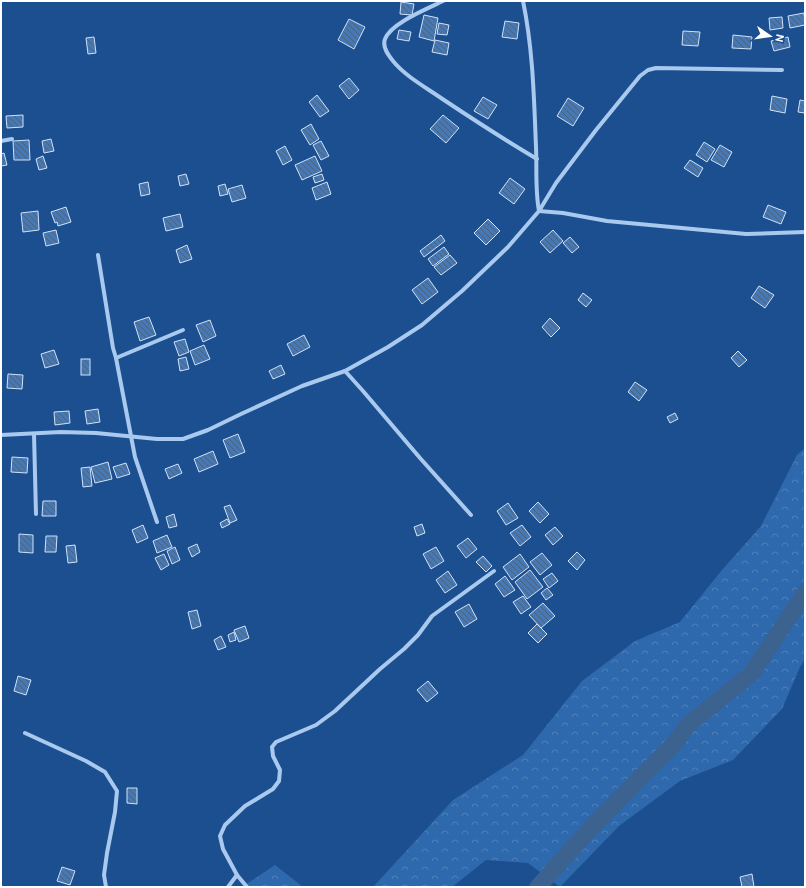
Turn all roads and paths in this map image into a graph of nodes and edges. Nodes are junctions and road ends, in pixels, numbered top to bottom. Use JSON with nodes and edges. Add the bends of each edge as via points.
{"nodes":[{"id":1,"x":443,"y":1,"type":"edge"},
{"id":2,"x":523,"y":1,"type":"edge"},
{"id":3,"x":782,"y":70,"type":"dead end"},
{"id":4,"x":12,"y":139,"type":"dead end"},
{"id":5,"x":1,"y":141,"type":"edge"},
{"id":6,"x":537,"y":159,"type":"junction"},
{"id":7,"x":539,"y":211,"type":"junction"},
{"id":8,"x":805,"y":232,"type":"edge"},
{"id":9,"x":98,"y":255,"type":"dead end"},
{"id":10,"x":183,"y":330,"type":"dead end"},
{"id":11,"x":116,"y":358,"type":"junction"},
{"id":12,"x":345,"y":371,"type":"junction"},
{"id":13,"x":34,"y":434,"type":"junction"},
{"id":14,"x":1,"y":435,"type":"edge"},
{"id":15,"x":131,"y":437,"type":"junction"},
{"id":16,"x":36,"y":514,"type":"dead end"},
{"id":17,"x":471,"y":515,"type":"dead end"},
{"id":18,"x":157,"y":522,"type":"dead end"},
{"id":19,"x":494,"y":571,"type":"dead end"},
{"id":20,"x":25,"y":733,"type":"dead end"},
{"id":21,"x":237,"y":876,"type":"junction"},
{"id":22,"x":106,"y":887,"type":"edge"},
{"id":23,"x":228,"y":887,"type":"edge"},
{"id":24,"x":247,"y":887,"type":"edge"}],
"edges":[{"from":1,"to":6,"type":"street","via":[[403,21],[391,30],[384,40],[385,50],[406,74]]},
{"from":2,"to":6,"type":"street","via":[[531,54]]},
{"from":3,"to":7,"type":"street","via":[[648,70],[640,76],[596,130],[556,183]]},
{"from":4,"to":5,"type":"street"},
{"from":6,"to":7,"type":"street"},
{"from":7,"to":8,"type":"street","via":[[607,221],[746,234]]},
{"from":7,"to":12,"type":"street","via":[[508,247],[422,325]]},
{"from":9,"to":11,"type":"street"},
{"from":10,"to":11,"type":"street"},
{"from":11,"to":15,"type":"street"},
{"from":12,"to":15,"type":"street","via":[[302,386],[183,439]]},
{"from":12,"to":17,"type":"street"},
{"from":13,"to":14,"type":"street"},
{"from":13,"to":15,"type":"street","via":[[96,433]]},
{"from":13,"to":16,"type":"street"},
{"from":15,"to":18,"type":"street"},
{"from":19,"to":21,"type":"street","via":[[432,616],[404,649],[335,712],[316,725],[276,742],[272,747],[273,756],[280,770],[278,781],[273,789],[246,806],[225,825],[220,836],[223,849]]},
{"from":20,"to":22,"type":"street","via":[[105,772],[117,791],[104,875]]},
{"from":21,"to":23,"type":"street"},
{"from":21,"to":24,"type":"street"}]}
